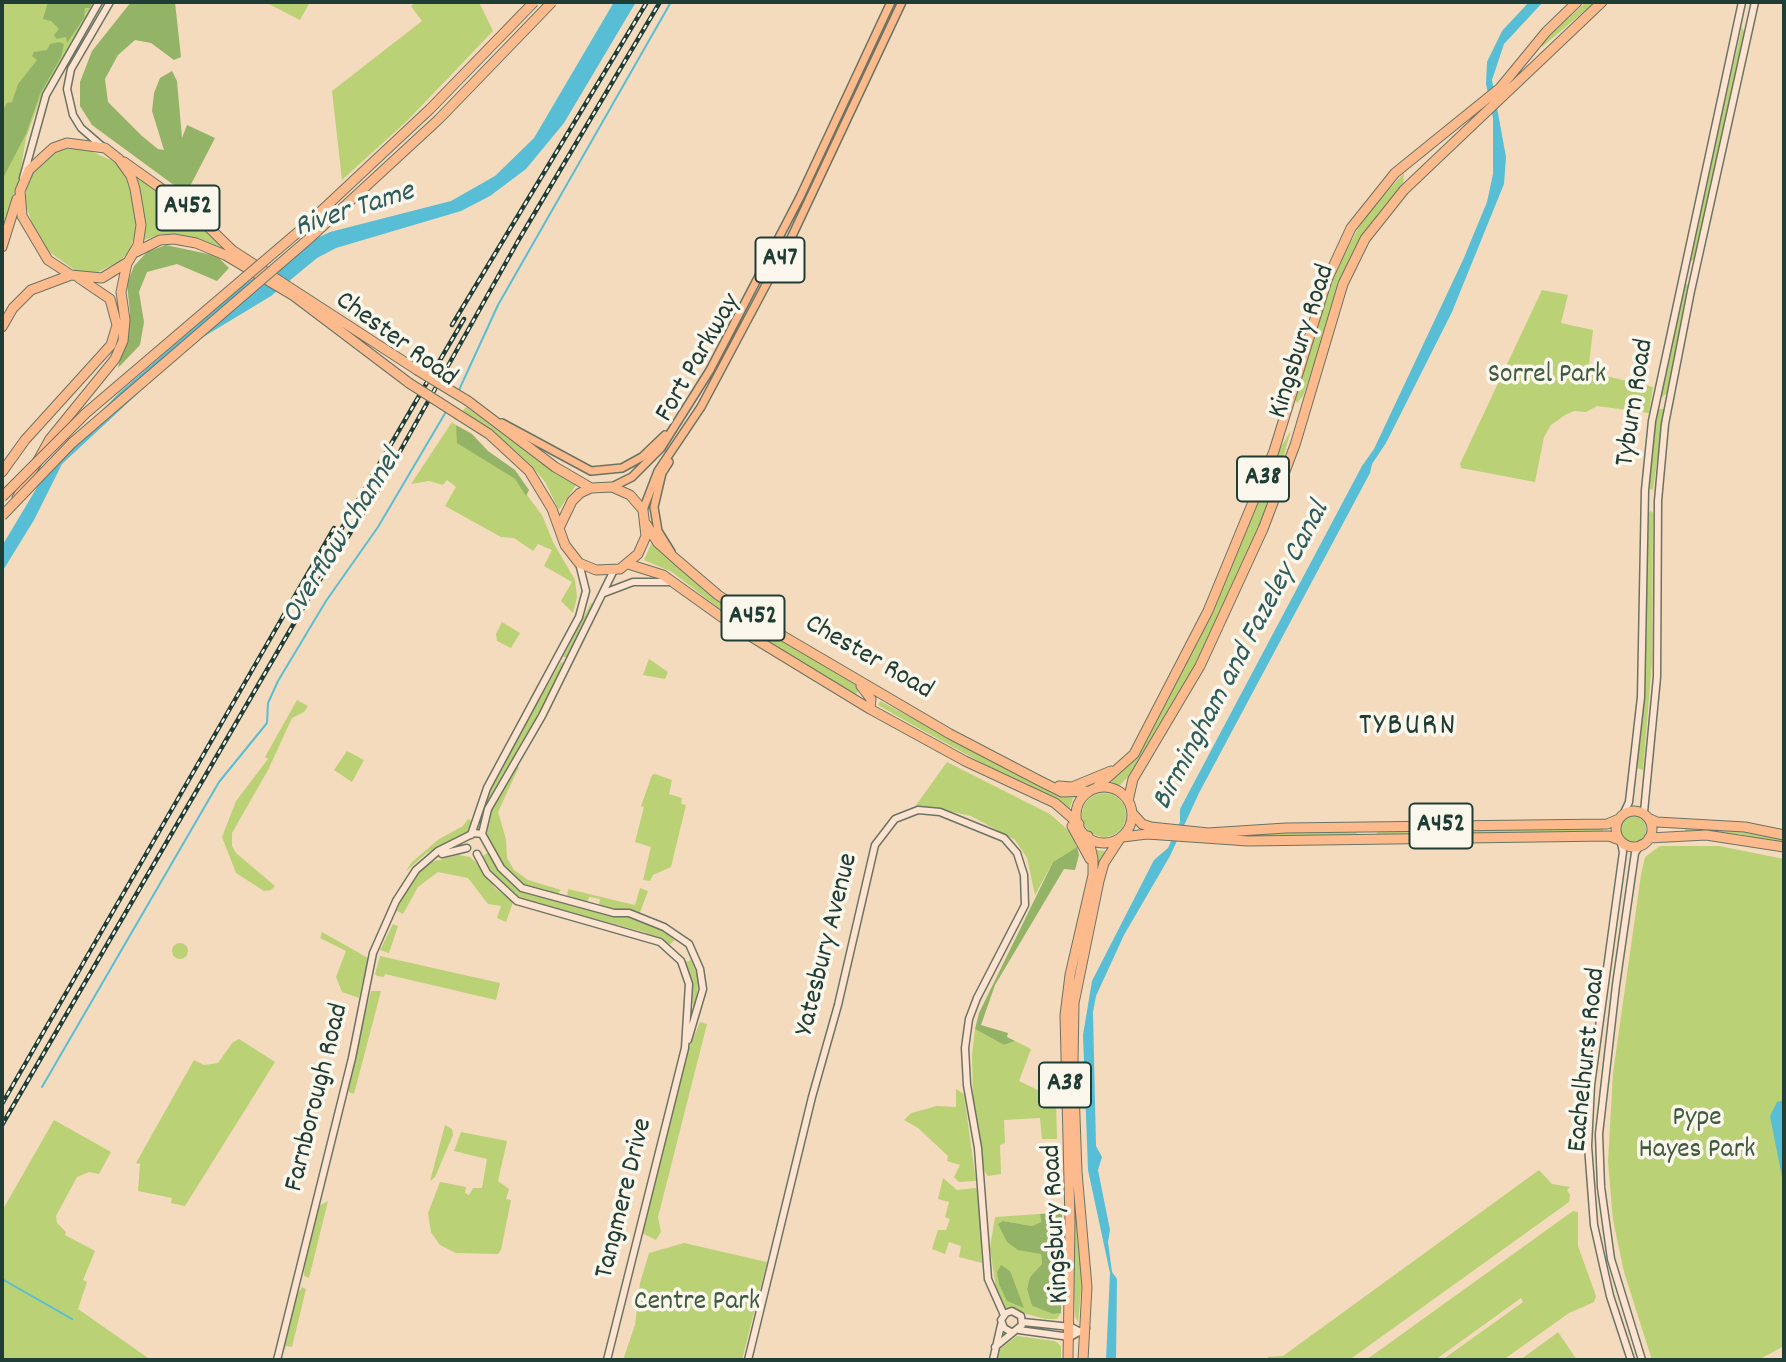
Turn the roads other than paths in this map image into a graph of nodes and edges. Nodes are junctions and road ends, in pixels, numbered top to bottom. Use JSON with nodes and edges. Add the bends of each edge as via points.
{"nodes":[{"id":1,"x":99,"y":2,"type":"edge"},
{"id":2,"x":110,"y":2,"type":"edge"},
{"id":3,"x":534,"y":2,"type":"edge"},
{"id":4,"x":552,"y":2,"type":"edge"},
{"id":5,"x":891,"y":2,"type":"edge"},
{"id":6,"x":902,"y":2,"type":"edge"},
{"id":7,"x":1577,"y":2,"type":"edge"},
{"id":8,"x":1602,"y":2,"type":"edge"},
{"id":9,"x":1742,"y":2,"type":"edge"},
{"id":10,"x":1755,"y":2,"type":"edge"},
{"id":11,"x":1501,"y":93,"type":"junction"},
{"id":12,"x":1483,"y":110,"type":"junction"},
{"id":13,"x":105,"y":148,"type":"junction"},
{"id":14,"x":119,"y":159,"type":"junction"},
{"id":15,"x":21,"y":188,"type":"junction"},
{"id":16,"x":2,"y":247,"type":"edge"},
{"id":17,"x":131,"y":258,"type":"junction"},
{"id":18,"x":250,"y":267,"type":"junction"},
{"id":19,"x":75,"y":276,"type":"junction"},
{"id":20,"x":283,"y":286,"type":"junction"},
{"id":21,"x":2,"y":327,"type":"edge"},
{"id":22,"x":1312,"y":388,"type":"junction"},
{"id":23,"x":1291,"y":402,"type":"junction"},
{"id":24,"x":701,"y":407,"type":"junction"},
{"id":25,"x":488,"y":415,"type":"junction"},
{"id":26,"x":682,"y":416,"type":"junction"},
{"id":27,"x":1304,"y":419,"type":"junction"},
{"id":28,"x":1274,"y":451,"type":"junction"},
{"id":29,"x":2,"y":472,"type":"edge"},
{"id":30,"x":612,"y":487,"type":"junction"},
{"id":31,"x":591,"y":488,"type":"junction"},
{"id":32,"x":2,"y":497,"type":"edge"},
{"id":33,"x":1658,"y":501,"type":"junction"},
{"id":34,"x":1645,"y":502,"type":"junction"},
{"id":35,"x":643,"y":510,"type":"junction"},
{"id":36,"x":2,"y":516,"type":"edge"},
{"id":37,"x":2,"y":523,"type":"edge"},
{"id":38,"x":646,"y":524,"type":"junction"},
{"id":39,"x":559,"y":526,"type":"junction"},
{"id":40,"x":677,"y":560,"type":"junction"},
{"id":41,"x":579,"y":563,"type":"junction"},
{"id":42,"x":628,"y":564,"type":"junction"},
{"id":43,"x":614,"y":570,"type":"junction"},
{"id":44,"x":675,"y":582,"type":"junction"},
{"id":45,"x":604,"y":593,"type":"junction"},
{"id":46,"x":825,"y":661,"type":"junction"},
{"id":47,"x":870,"y":709,"type":"junction"},
{"id":48,"x":1126,"y":762,"type":"junction"},
{"id":49,"x":1040,"y":781,"type":"junction"},
{"id":50,"x":1093,"y":789,"type":"junction"},
{"id":51,"x":1030,"y":792,"type":"junction"},
{"id":52,"x":1128,"y":801,"type":"junction"},
{"id":53,"x":1133,"y":814,"type":"junction"},
{"id":54,"x":1647,"y":816,"type":"junction"},
{"id":55,"x":1621,"y":817,"type":"junction"},
{"id":56,"x":1079,"y":824,"type":"junction"},
{"id":57,"x":1426,"y":826,"type":"junction"},
{"id":58,"x":1371,"y":827,"type":"junction"},
{"id":59,"x":1169,"y":832,"type":"junction"},
{"id":60,"x":482,"y":834,"type":"junction"},
{"id":61,"x":1182,"y":834,"type":"junction"},
{"id":62,"x":1784,"y":835,"type":"edge"},
{"id":63,"x":1088,"y":836,"type":"junction"},
{"id":64,"x":469,"y":837,"type":"junction"},
{"id":65,"x":1121,"y":838,"type":"junction"},
{"id":66,"x":1425,"y":838,"type":"junction"},
{"id":67,"x":1372,"y":839,"type":"junction"},
{"id":68,"x":1619,"y":841,"type":"junction"},
{"id":69,"x":1645,"y":841,"type":"junction"},
{"id":70,"x":488,"y":844,"type":"junction"},
{"id":71,"x":1784,"y":847,"type":"edge"},
{"id":72,"x":467,"y":848,"type":"junction"},
{"id":73,"x":477,"y":854,"type":"junction"},
{"id":74,"x":429,"y":858,"type":"junction"},
{"id":75,"x":1094,"y":870,"type":"junction"},
{"id":76,"x":681,"y":941,"type":"junction"},
{"id":77,"x":672,"y":951,"type":"junction"},
{"id":78,"x":692,"y":952,"type":"junction"},
{"id":79,"x":681,"y":961,"type":"junction"},
{"id":80,"x":685,"y":1048,"type":"junction"},
{"id":81,"x":1593,"y":1070,"type":"junction"},
{"id":82,"x":1605,"y":1072,"type":"junction"},
{"id":83,"x":1589,"y":1165,"type":"junction"},
{"id":84,"x":1600,"y":1166,"type":"junction"},
{"id":85,"x":1603,"y":1210,"type":"junction"},
{"id":86,"x":1593,"y":1212,"type":"junction"},
{"id":87,"x":1004,"y":1315,"type":"junction"},
{"id":88,"x":1023,"y":1322,"type":"junction"},
{"id":89,"x":1001,"y":1323,"type":"junction"},
{"id":90,"x":1071,"y":1327,"type":"junction"},
{"id":91,"x":1015,"y":1331,"type":"junction"},
{"id":92,"x":1084,"y":1331,"type":"junction"},
{"id":93,"x":1070,"y":1340,"type":"junction"},
{"id":94,"x":1635,"y":1340,"type":"junction"},
{"id":95,"x":1625,"y":1343,"type":"junction"},
{"id":96,"x":1084,"y":1345,"type":"junction"},
{"id":97,"x":995,"y":1347,"type":"junction"},
{"id":98,"x":277,"y":1360,"type":"edge"},
{"id":99,"x":607,"y":1360,"type":"edge"},
{"id":100,"x":748,"y":1360,"type":"edge"},
{"id":101,"x":993,"y":1360,"type":"edge"},
{"id":102,"x":1068,"y":1360,"type":"edge"},
{"id":103,"x":1083,"y":1360,"type":"edge"},
{"id":104,"x":1631,"y":1360,"type":"edge"},
{"id":105,"x":1642,"y":1360,"type":"edge"}],
"edges":[{"from":1,"to":15,"type":"street","via":[[46,95]]},
{"from":2,"to":13,"type":"street","via":[[71,69],[67,89],[81,128]]},
{"from":3,"to":32,"type":"highway","bridge":true,"via":[[430,109],[313,218],[86,413]]},
{"from":4,"to":36,"type":"highway","bridge":true,"via":[[439,119],[311,237],[72,443]]},
{"from":5,"to":26,"type":"main road","name":"Fort Parkway","number":"A47","via":[[800,197]]},
{"from":6,"to":24,"type":"main road","name":"Fort Parkway","number":"A47","via":[[792,236]]},
{"from":7,"to":11,"type":"highway","name":"Kingsbury Road","number":"A38","via":[[1546,32]]},
{"from":8,"to":11,"type":"highway","name":"Kingsbury Road","number":"A38"},
{"from":9,"to":34,"type":"street","name":"Tyburn Road","via":[[1657,389]]},
{"from":10,"to":33,"type":"street","name":"Tyburn Road","via":[[1674,375]]},
{"from":11,"to":12,"type":"highway","name":"Kingsbury Road","number":"A38"},
{"from":12,"to":22,"type":"highway","name":"Kingsbury Road","number":"A38","via":[[1404,190],[1365,239],[1343,284]]},
{"from":12,"to":23,"type":"highway","name":"Kingsbury Road","number":"A38","via":[[1395,173],[1351,228],[1327,280]]},
{"from":13,"to":14,"type":"highway"},
{"from":13,"to":15,"type":"highway","via":[[78,142],[52,148],[38,158]]},
{"from":14,"to":17,"type":"highway","via":[[131,176],[141,225]]},
{"from":14,"to":18,"type":"highway","number":"A452","via":[[190,209]]},
{"from":15,"to":16,"type":"highway"},
{"from":15,"to":19,"type":"highway","via":[[22,216],[37,245],[48,260]]},
{"from":17,"to":18,"type":"highway","number":"A452","via":[[149,244],[174,239]]},
{"from":17,"to":19,"type":"highway","via":[[102,278]]},
{"from":17,"to":37,"type":"highway","via":[[121,292],[123,341],[115,359],[50,439]]},
{"from":18,"to":20,"type":"highway","number":"A452","bridge":true},
{"from":19,"to":21,"type":"highway","via":[[31,290]]},
{"from":19,"to":29,"type":"highway","via":[[110,299],[117,325],[111,345],[65,393]]},
{"from":20,"to":25,"type":"highway","name":"Chester Road","number":"A452","bridge":true},
{"from":20,"to":39,"type":"highway","name":"Chester Road","number":"A452","bridge":true,"via":[[409,383],[488,433],[529,471]]},
{"from":22,"to":23,"type":"highway","via":[[1302,407]]},
{"from":22,"to":27,"type":"highway","name":"Kingsbury Road","number":"A38"},
{"from":23,"to":28,"type":"highway","name":"Kingsbury Road","number":"A38"},
{"from":24,"to":35,"type":"main road","name":"Fort Parkway","number":"A47","via":[[658,471]]},
{"from":24,"to":40,"type":"main road","via":[[663,473],[654,507],[658,531]]},
{"from":25,"to":26,"type":"main road","via":[[582,469],[608,472],[642,457]]},
{"from":25,"to":31,"type":"highway","name":"Chester Road","number":"A452","via":[[555,467]]},
{"from":26,"to":30,"type":"main road","name":"Fort Parkway","number":"A47","via":[[643,467]]},
{"from":27,"to":28,"type":"highway","via":[[1291,423]]},
{"from":27,"to":52,"type":"highway","name":"Kingsbury Road","number":"A38","via":[[1263,529],[1216,635],[1133,779]]},
{"from":28,"to":48,"type":"highway","name":"Kingsbury Road","number":"A38","via":[[1208,611]]},
{"from":30,"to":31,"type":"highway"},
{"from":30,"to":35,"type":"highway","via":[[630,495]]},
{"from":31,"to":39,"type":"highway","via":[[572,501]]},
{"from":33,"to":34,"type":"street"},
{"from":33,"to":54,"type":"street","name":"Tyburn Road","via":[[1657,677]]},
{"from":34,"to":55,"type":"street","name":"Tyburn Road","via":[[1641,697],[1629,802]]},
{"from":35,"to":38,"type":"highway"},
{"from":38,"to":40,"type":"highway","name":"Chester Road","number":"A452"},
{"from":38,"to":42,"type":"highway","via":[[642,547]]},
{"from":39,"to":41,"type":"highway","via":[[565,545]]},
{"from":40,"to":46,"type":"highway","name":"Chester Road","number":"A452","via":[[725,600]]},
{"from":41,"to":43,"type":"highway","via":[[596,570]]},
{"from":41,"to":64,"type":"street","via":[[586,591],[579,617],[487,788]]},
{"from":42,"to":43,"type":"highway"},
{"from":42,"to":44,"type":"highway","name":"Chester Road","number":"A452"},
{"from":43,"to":45,"type":"street"},
{"from":44,"to":45,"type":"street","via":[[633,582]]},
{"from":44,"to":47,"type":"highway","name":"Chester Road","number":"A452","via":[[737,628]]},
{"from":45,"to":60,"type":"street","via":[[488,809]]},
{"from":46,"to":47,"type":"highway","number":"A452","via":[[868,692]]},
{"from":46,"to":49,"type":"highway","name":"Chester Road","number":"A452"},
{"from":47,"to":51,"type":"highway","name":"Chester Road","number":"A452"},
{"from":48,"to":49,"type":"highway","via":[[1072,787]]},
{"from":48,"to":50,"type":"highway","name":"Kingsbury Road","number":"A38"},
{"from":49,"to":50,"type":"highway","name":"Chester Road","number":"A452","via":[[1062,792]]},
{"from":50,"to":52,"type":"highway","via":[[1118,791]]},
{"from":50,"to":56,"type":"highway","number":"A38","via":[[1079,803]]},
{"from":51,"to":56,"type":"highway","name":"Chester Road","number":"A452","via":[[1055,803]]},
{"from":51,"to":75,"type":"highway","via":[[1075,830]]},
{"from":52,"to":53,"type":"highway"},
{"from":53,"to":59,"type":"highway","number":"A452","via":[[1143,824]]},
{"from":53,"to":65,"type":"highway","number":"A38"},
{"from":54,"to":55,"type":"highway"},
{"from":54,"to":62,"type":"highway","via":[[1657,822],[1745,827]]},
{"from":54,"to":69,"type":"highway"},
{"from":55,"to":57,"type":"highway","number":"A452","via":[[1607,824]]},
{"from":55,"to":68,"type":"highway","via":[[1615,831]]},
{"from":56,"to":63,"type":"highway","number":"A38"},
{"from":57,"to":58,"type":"highway","number":"A452"},
{"from":57,"to":66,"type":"highway"},
{"from":58,"to":61,"type":"highway","number":"A452"},
{"from":58,"to":67,"type":"highway"},
{"from":59,"to":61,"type":"highway","number":"A452"},
{"from":59,"to":65,"type":"highway","number":"A452"},
{"from":60,"to":64,"type":"street"},
{"from":60,"to":70,"type":"street"},
{"from":61,"to":67,"type":"highway","number":"A452","via":[[1248,841]]},
{"from":63,"to":65,"type":"highway","via":[[1101,843]]},
{"from":63,"to":75,"type":"highway","name":"Kingsbury Road","number":"A38"},
{"from":64,"to":72,"type":"street"},
{"from":64,"to":74,"type":"street","name":"Farnborough Road"},
{"from":65,"to":92,"type":"highway","name":"Kingsbury Road","number":"A38","via":[[1102,872],[1074,1003],[1077,1172],[1087,1287]]},
{"from":66,"to":67,"type":"highway","number":"A452"},
{"from":66,"to":68,"type":"highway","number":"A452","via":[[1609,836]]},
{"from":68,"to":69,"type":"highway","via":[[1629,846]]},
{"from":68,"to":81,"type":"street","name":"Eachelhurst Road","via":[[1623,852]]},
{"from":69,"to":71,"type":"highway","via":[[1706,835]]},
{"from":69,"to":82,"type":"street","name":"Eachelhurst Road","via":[[1635,853]]},
{"from":70,"to":73,"type":"street"},
{"from":70,"to":76,"type":"street","via":[[501,868],[522,888],[629,913]]},
{"from":72,"to":73,"type":"street"},
{"from":72,"to":74,"type":"street"},
{"from":73,"to":77,"type":"street","via":[[487,873],[517,901],[653,937]]},
{"from":74,"to":98,"type":"street","name":"Farnborough Road","via":[[409,879],[373,953],[352,1058]]},
{"from":75,"to":90,"type":"highway","name":"Kingsbury Road","number":"A38","via":[[1065,1015]]},
{"from":76,"to":77,"type":"street"},
{"from":76,"to":78,"type":"street","via":[[689,944]]},
{"from":77,"to":79,"type":"street"},
{"from":78,"to":79,"type":"street"},
{"from":78,"to":80,"type":"street","name":"Tangmere Drive","via":[[703,992]]},
{"from":79,"to":80,"type":"street","name":"Tangmere Drive","via":[[690,995]]},
{"from":80,"to":99,"type":"street","name":"Tangmere Drive"},
{"from":81,"to":82,"type":"street"},
{"from":81,"to":83,"type":"street","name":"Eachelhurst Road"},
{"from":82,"to":84,"type":"street","name":"Eachelhurst Road"},
{"from":83,"to":84,"type":"street"},
{"from":83,"to":86,"type":"street","name":"Eachelhurst Road"},
{"from":84,"to":85,"type":"street","name":"Eachelhurst Road"},
{"from":85,"to":86,"type":"street"},
{"from":85,"to":94,"type":"street","name":"Eachelhurst Road","via":[[1620,1296]]},
{"from":86,"to":95,"type":"street","name":"Eachelhurst Road","via":[[1605,1276]]},
{"from":87,"to":88,"type":"street","via":[[1016,1312]]},
{"from":87,"to":89,"type":"street"},
{"from":87,"to":100,"type":"street","name":"Yatesbury Avenue","via":[[988,1279],[965,1048],[977,998],[1025,905],[1024,875],[1017,853],[1004,838],[940,812],[918,810],[895,819],[875,845]]},
{"from":88,"to":90,"type":"street"},
{"from":88,"to":91,"type":"street"},
{"from":89,"to":91,"type":"street"},
{"from":89,"to":97,"type":"street"},
{"from":90,"to":92,"type":"street"},
{"from":90,"to":93,"type":"highway","name":"Kingsbury Road","number":"A38"},
{"from":91,"to":93,"type":"street"},
{"from":91,"to":97,"type":"street"},
{"from":92,"to":93,"type":"street"},
{"from":92,"to":96,"type":"highway","name":"Kingsbury Road","number":"A38"},
{"from":93,"to":96,"type":"highway"},
{"from":93,"to":102,"type":"highway","name":"Kingsbury Road","number":"A38"},
{"from":94,"to":95,"type":"street"},
{"from":94,"to":105,"type":"street","name":"Eachelhurst Road"},
{"from":95,"to":104,"type":"street","name":"Eachelhurst Road"},
{"from":96,"to":103,"type":"highway","name":"Kingsbury Road","number":"A38"},
{"from":97,"to":101,"type":"street"}]}
